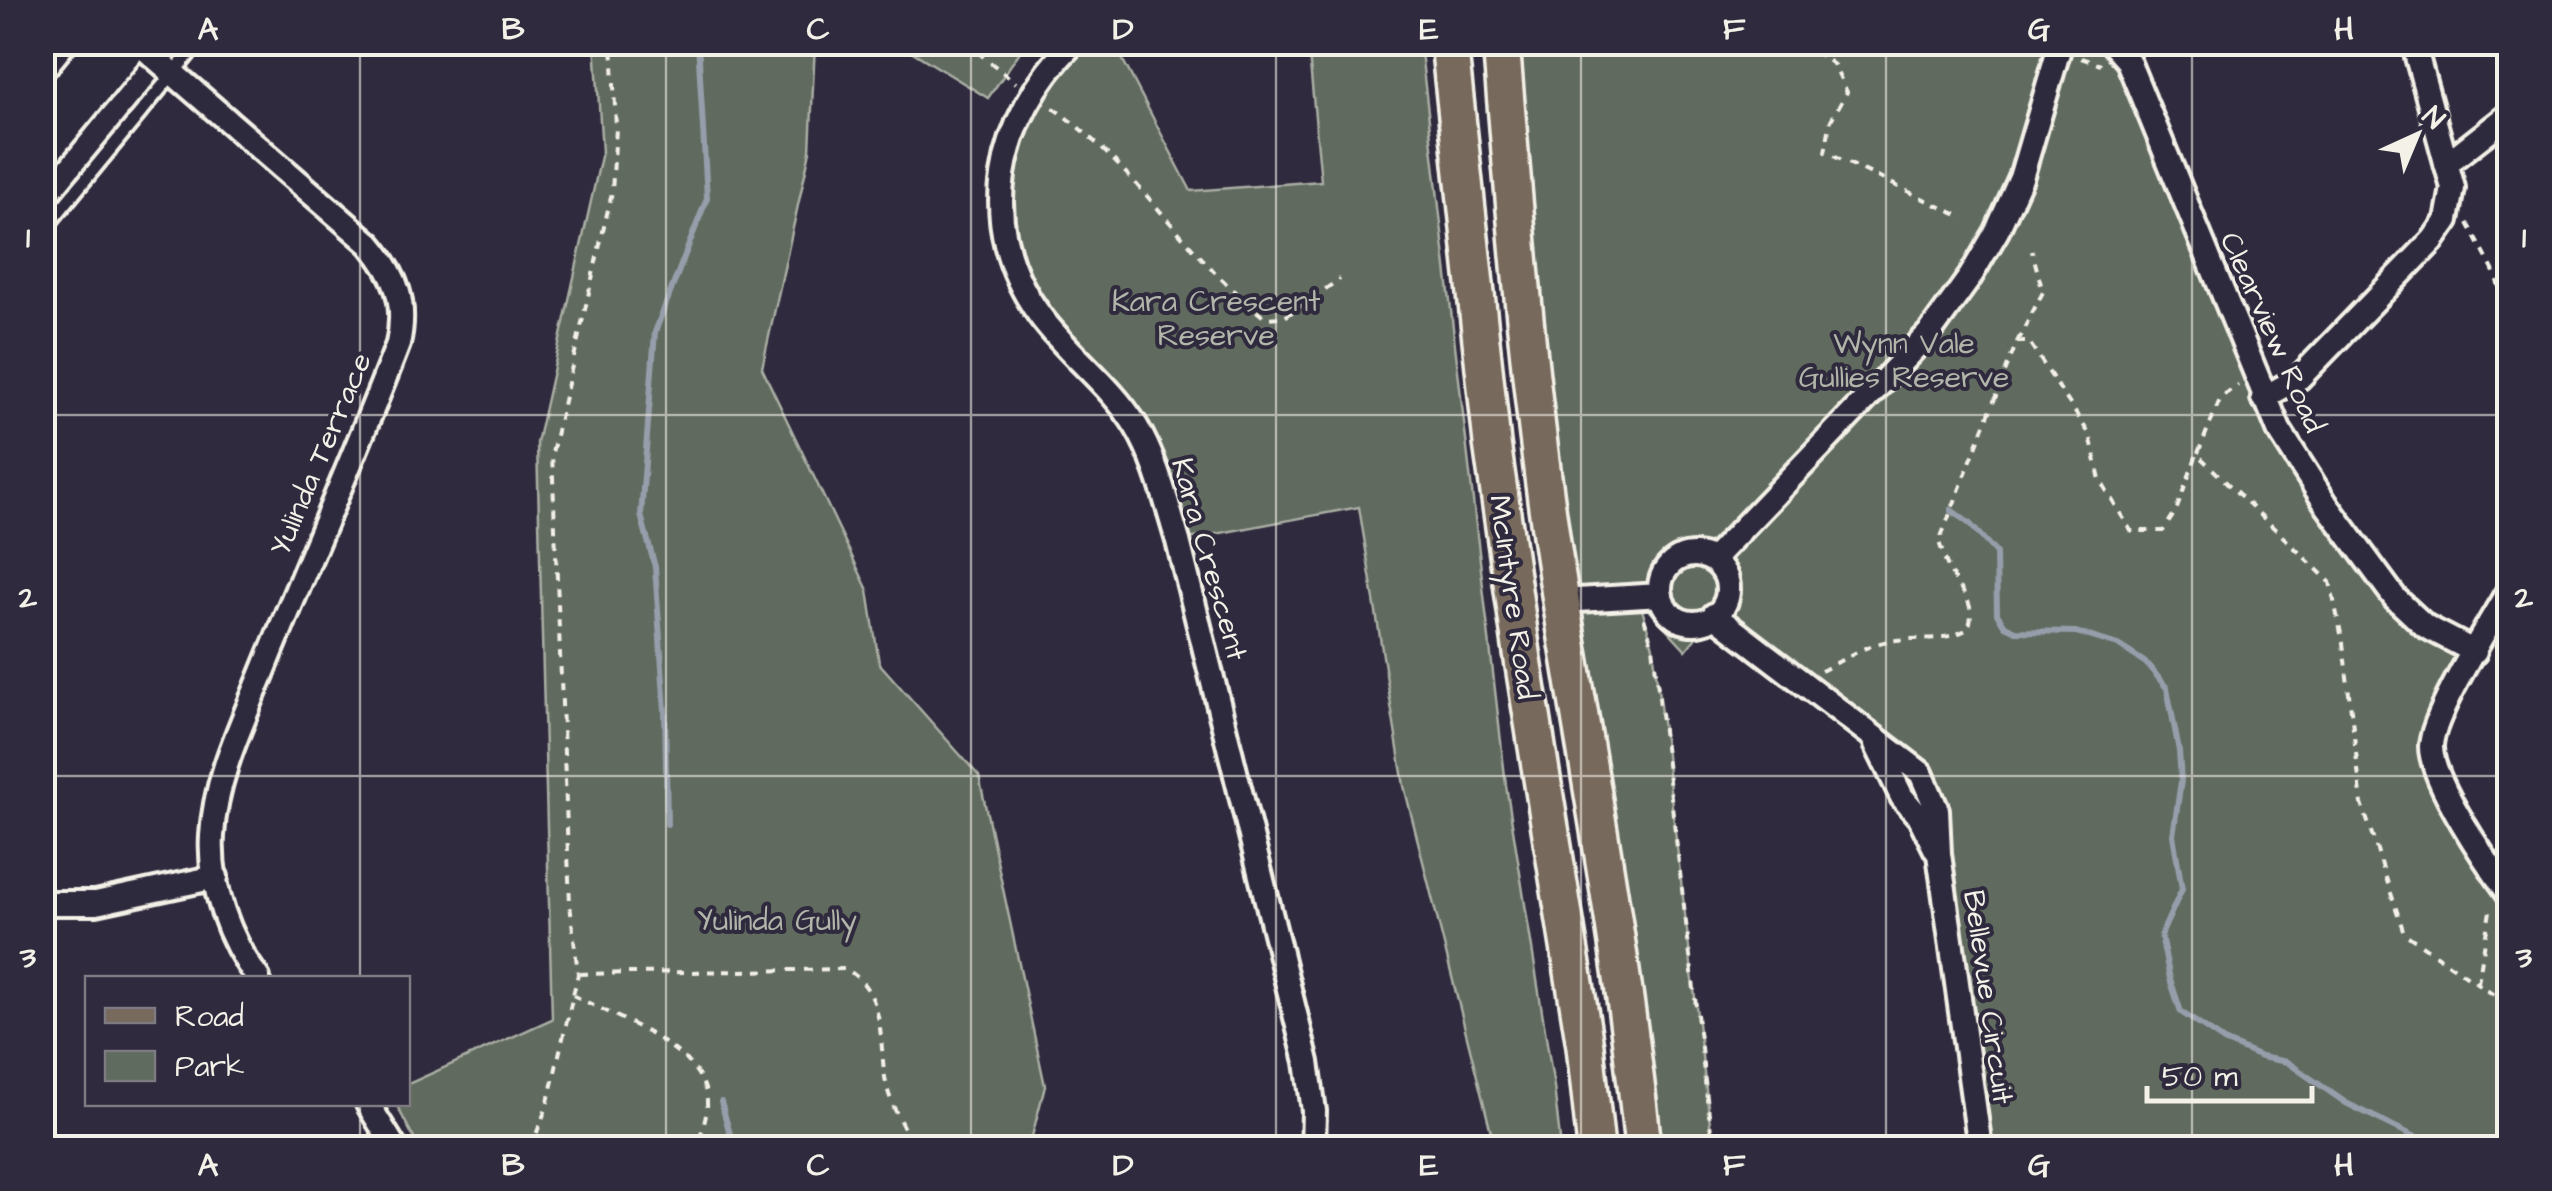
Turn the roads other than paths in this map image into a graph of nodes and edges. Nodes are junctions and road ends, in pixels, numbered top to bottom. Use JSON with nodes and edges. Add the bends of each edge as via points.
{"nodes":[{"id":1,"x":104,"y":42,"type":"edge"},
{"id":2,"x":136,"y":42,"type":"edge"},
{"id":3,"x":199,"y":42,"type":"edge"},
{"id":4,"x":1074,"y":42,"type":"edge"},
{"id":5,"x":1449,"y":42,"type":"edge"},
{"id":6,"x":1501,"y":42,"type":"edge"},
{"id":7,"x":2061,"y":42,"type":"edge"},
{"id":8,"x":2111,"y":42,"type":"edge"},
{"id":9,"x":2413,"y":42,"type":"edge"},
{"id":10,"x":172,"y":75,"type":"junction"},
{"id":11,"x":2510,"y":114,"type":"edge"},
{"id":12,"x":42,"y":118,"type":"edge"},
{"id":13,"x":42,"y":154,"type":"edge"},
{"id":14,"x":2446,"y":164,"type":"junction"},
{"id":15,"x":42,"y":232,"type":"edge"},
{"id":16,"x":2264,"y":398,"type":"junction"},
{"id":17,"x":1508,"y":557,"type":"junction"},
{"id":18,"x":1712,"y":560,"type":"junction"},
{"id":19,"x":2510,"y":588,"type":"edge"},
{"id":20,"x":1649,"y":596,"type":"junction"},
{"id":21,"x":1561,"y":602,"type":"junction"},
{"id":22,"x":1714,"y":615,"type":"junction"},
{"id":23,"x":2475,"y":652,"type":"junction"},
{"id":24,"x":1523,"y":660,"type":"junction"},
{"id":25,"x":216,"y":877,"type":"junction"},
{"id":26,"x":2510,"y":895,"type":"edge"},
{"id":27,"x":42,"y":903,"type":"edge"},
{"id":28,"x":257,"y":976,"type":"edge"},
{"id":29,"x":369,"y":1106,"type":"edge"},
{"id":30,"x":395,"y":1148,"type":"edge"},
{"id":31,"x":1312,"y":1148,"type":"edge"},
{"id":32,"x":1596,"y":1148,"type":"edge"},
{"id":33,"x":1643,"y":1148,"type":"edge"},
{"id":34,"x":1980,"y":1148,"type":"edge"}],
"edges":[{"from":1,"to":12,"type":"main road"},
{"from":2,"to":10,"type":"street","name":"Yulinda Terrace"},
{"from":2,"to":13,"type":"main road"},
{"from":3,"to":10,"type":"lane"},
{"from":4,"to":31,"type":"street","name":"Kara Crescent","via":[[1030,94],[1011,138],[1001,187],[1010,259],[1038,313],[1128,414],[1153,461],[1307,1062]]},
{"from":5,"to":17,"type":"main road","name":"McIntyre Road"},
{"from":6,"to":21,"type":"main road","name":"McIntyre Road","via":[[1521,295]]},
{"from":7,"to":18,"type":"street","via":[[2021,178],[1970,278],[1931,330]]},
{"from":8,"to":16,"type":"street","name":"Clearview Road","via":[[2128,61]]},
{"from":9,"to":14,"type":"street"},
{"from":10,"to":15,"type":"lane"},
{"from":10,"to":25,"type":"street","name":"Yulinda Terrace","via":[[370,244],[392,274],[402,309],[389,366],[228,759],[212,838]]},
{"from":11,"to":14,"type":"street"},
{"from":14,"to":16,"type":"street","via":[[2452,200],[2432,240],[2299,378]]},
{"from":16,"to":23,"type":"street","name":"Clearview Road","via":[[2326,504],[2396,598],[2425,626]]},
{"from":17,"to":21,"type":"main road"},
{"from":17,"to":24,"type":"main road","name":"McIntyre Road"},
{"from":18,"to":20,"type":"street","via":[[1696,554],[1671,562]]},
{"from":18,"to":22,"type":"street","via":[[1727,580],[1727,598]]},
{"from":19,"to":23,"type":"street"},
{"from":20,"to":21,"type":"street"},
{"from":20,"to":22,"type":"street","via":[[1678,620],[1694,623]]},
{"from":21,"to":24,"type":"main road"},
{"from":21,"to":33,"type":"main road","name":"McIntyre Road"},
{"from":22,"to":34,"type":"street","name":"Bellevue Circuit","via":[[1921,772],[1937,810]]},
{"from":23,"to":26,"type":"street","via":[[2434,730],[2432,757]]},
{"from":24,"to":32,"type":"main road","name":"McIntyre Road"},
{"from":25,"to":27,"type":"street","via":[[96,902]]},
{"from":25,"to":28,"type":"street","name":"Yulinda Terrace","via":[[234,943]]},
{"from":29,"to":30,"type":"street"}]}
